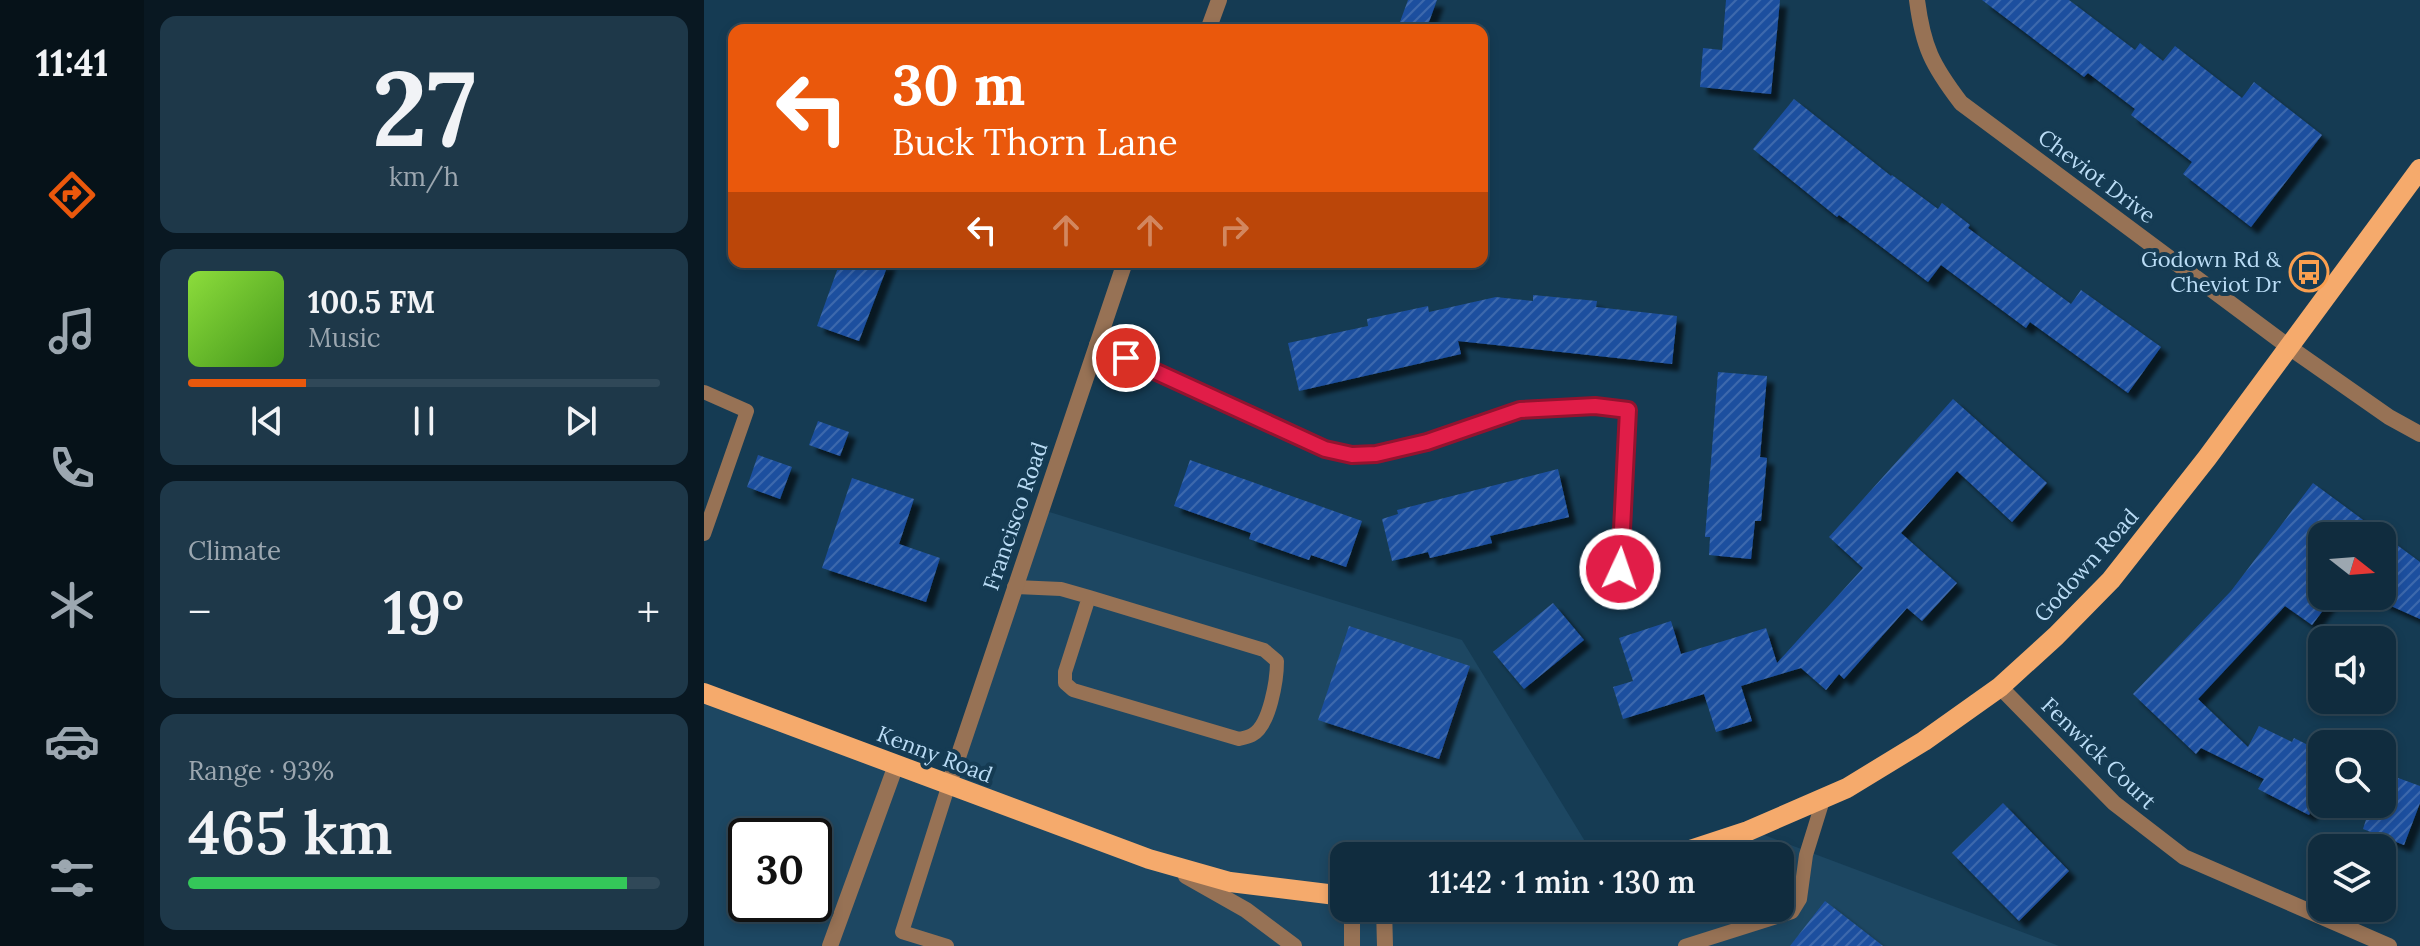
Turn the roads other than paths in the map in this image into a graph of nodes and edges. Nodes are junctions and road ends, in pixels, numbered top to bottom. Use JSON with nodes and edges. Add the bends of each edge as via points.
{"nodes":[{"id":1,"x":1219,"y":0,"type":"edge"},
{"id":2,"x":1917,"y":0,"type":"edge"},
{"id":3,"x":1210,"y":24,"type":"edge"},
{"id":4,"x":2420,"y":169,"type":"edge"},
{"id":5,"x":1123,"y":268,"type":"edge"},
{"id":6,"x":1097,"y":345,"type":"junction"},
{"id":7,"x":2289,"y":347,"type":"junction"},
{"id":8,"x":704,"y":392,"type":"edge"},
{"id":9,"x":2420,"y":434,"type":"edge"},
{"id":10,"x":704,"y":534,"type":"edge"},
{"id":11,"x":1620,"y":569,"type":"dead end"},
{"id":12,"x":1014,"y":587,"type":"junction"},
{"id":13,"x":1089,"y":597,"type":"junction"},
{"id":14,"x":2000,"y":687,"type":"junction"},
{"id":15,"x":704,"y":693,"type":"edge"},
{"id":16,"x":896,"y":765,"type":"junction"},
{"id":17,"x":949,"y":784,"type":"junction"},
{"id":18,"x":1824,"y":797,"type":"junction"},
{"id":19,"x":1715,"y":842,"type":"edge"},
{"id":20,"x":1149,"y":859,"type":"junction"},
{"id":21,"x":1330,"y":894,"type":"edge"},
{"id":22,"x":1352,"y":922,"type":"edge"},
{"id":23,"x":1384,"y":922,"type":"edge"},
{"id":24,"x":2353,"y":938,"type":"edge"},
{"id":25,"x":899,"y":939,"type":"edge"},
{"id":26,"x":830,"y":946,"type":"edge"},
{"id":27,"x":947,"y":946,"type":"edge"},
{"id":28,"x":1294,"y":946,"type":"edge"},
{"id":29,"x":1352,"y":946,"type":"edge"},
{"id":30,"x":1385,"y":946,"type":"edge"},
{"id":31,"x":1685,"y":946,"type":"edge"},
{"id":32,"x":2389,"y":946,"type":"edge"}],
"edges":[{"from":1,"to":3,"type":"street"},
{"from":2,"to":7,"type":"street","name":"Cheviot Drive","via":[[1925,46],[1961,103]]},
{"from":4,"to":7,"type":"main road","name":"Godown Road"},
{"from":5,"to":6,"type":"street","name":"Francisco Road"},
{"from":6,"to":11,"type":"street","via":[[1325,449],[1352,455],[1427,442],[1520,410],[1628,410]]},
{"from":6,"to":12,"type":"street","name":"Francisco Road"},
{"from":7,"to":9,"type":"street","name":"Cheviot Drive"},
{"from":7,"to":14,"type":"main road","name":"Godown Road","via":[[2111,580]]},
{"from":8,"to":10,"type":"lane","via":[[747,411]]},
{"from":12,"to":13,"type":"lane","via":[[1061,589]]},
{"from":12,"to":17,"type":"street","name":"Francisco Road"},
{"from":13,"to":13,"type":"lane","via":[[1264,650],[1277,661],[1277,679],[1255,734],[1239,739],[1073,690],[1065,683],[1065,672]]},
{"from":14,"to":18,"type":"main road","name":"Godown Road","via":[[1924,741]]},
{"from":14,"to":24,"type":"street","name":"Fenwick Court","via":[[2114,803],[2184,857]]},
{"from":15,"to":16,"type":"main road","name":"Kenny Road"},
{"from":16,"to":17,"type":"main road","name":"Kenny Road"},
{"from":16,"to":26,"type":"street"},
{"from":17,"to":20,"type":"main road","name":"Kenny Road"},
{"from":17,"to":25,"type":"lane"},
{"from":18,"to":19,"type":"main road","name":"Godown Road"},
{"from":18,"to":31,"type":"lane","via":[[1806,855],[1800,899],[1792,912]]},
{"from":20,"to":21,"type":"main road","name":"Kenny Road","via":[[1230,882]]},
{"from":20,"to":28,"type":"street","name":"Kenny Road","via":[[1201,883]]},
{"from":22,"to":29,"type":"street"},
{"from":23,"to":30,"type":"street"},
{"from":24,"to":32,"type":"street","name":"Fenwick Court"},
{"from":25,"to":27,"type":"lane"}]}
